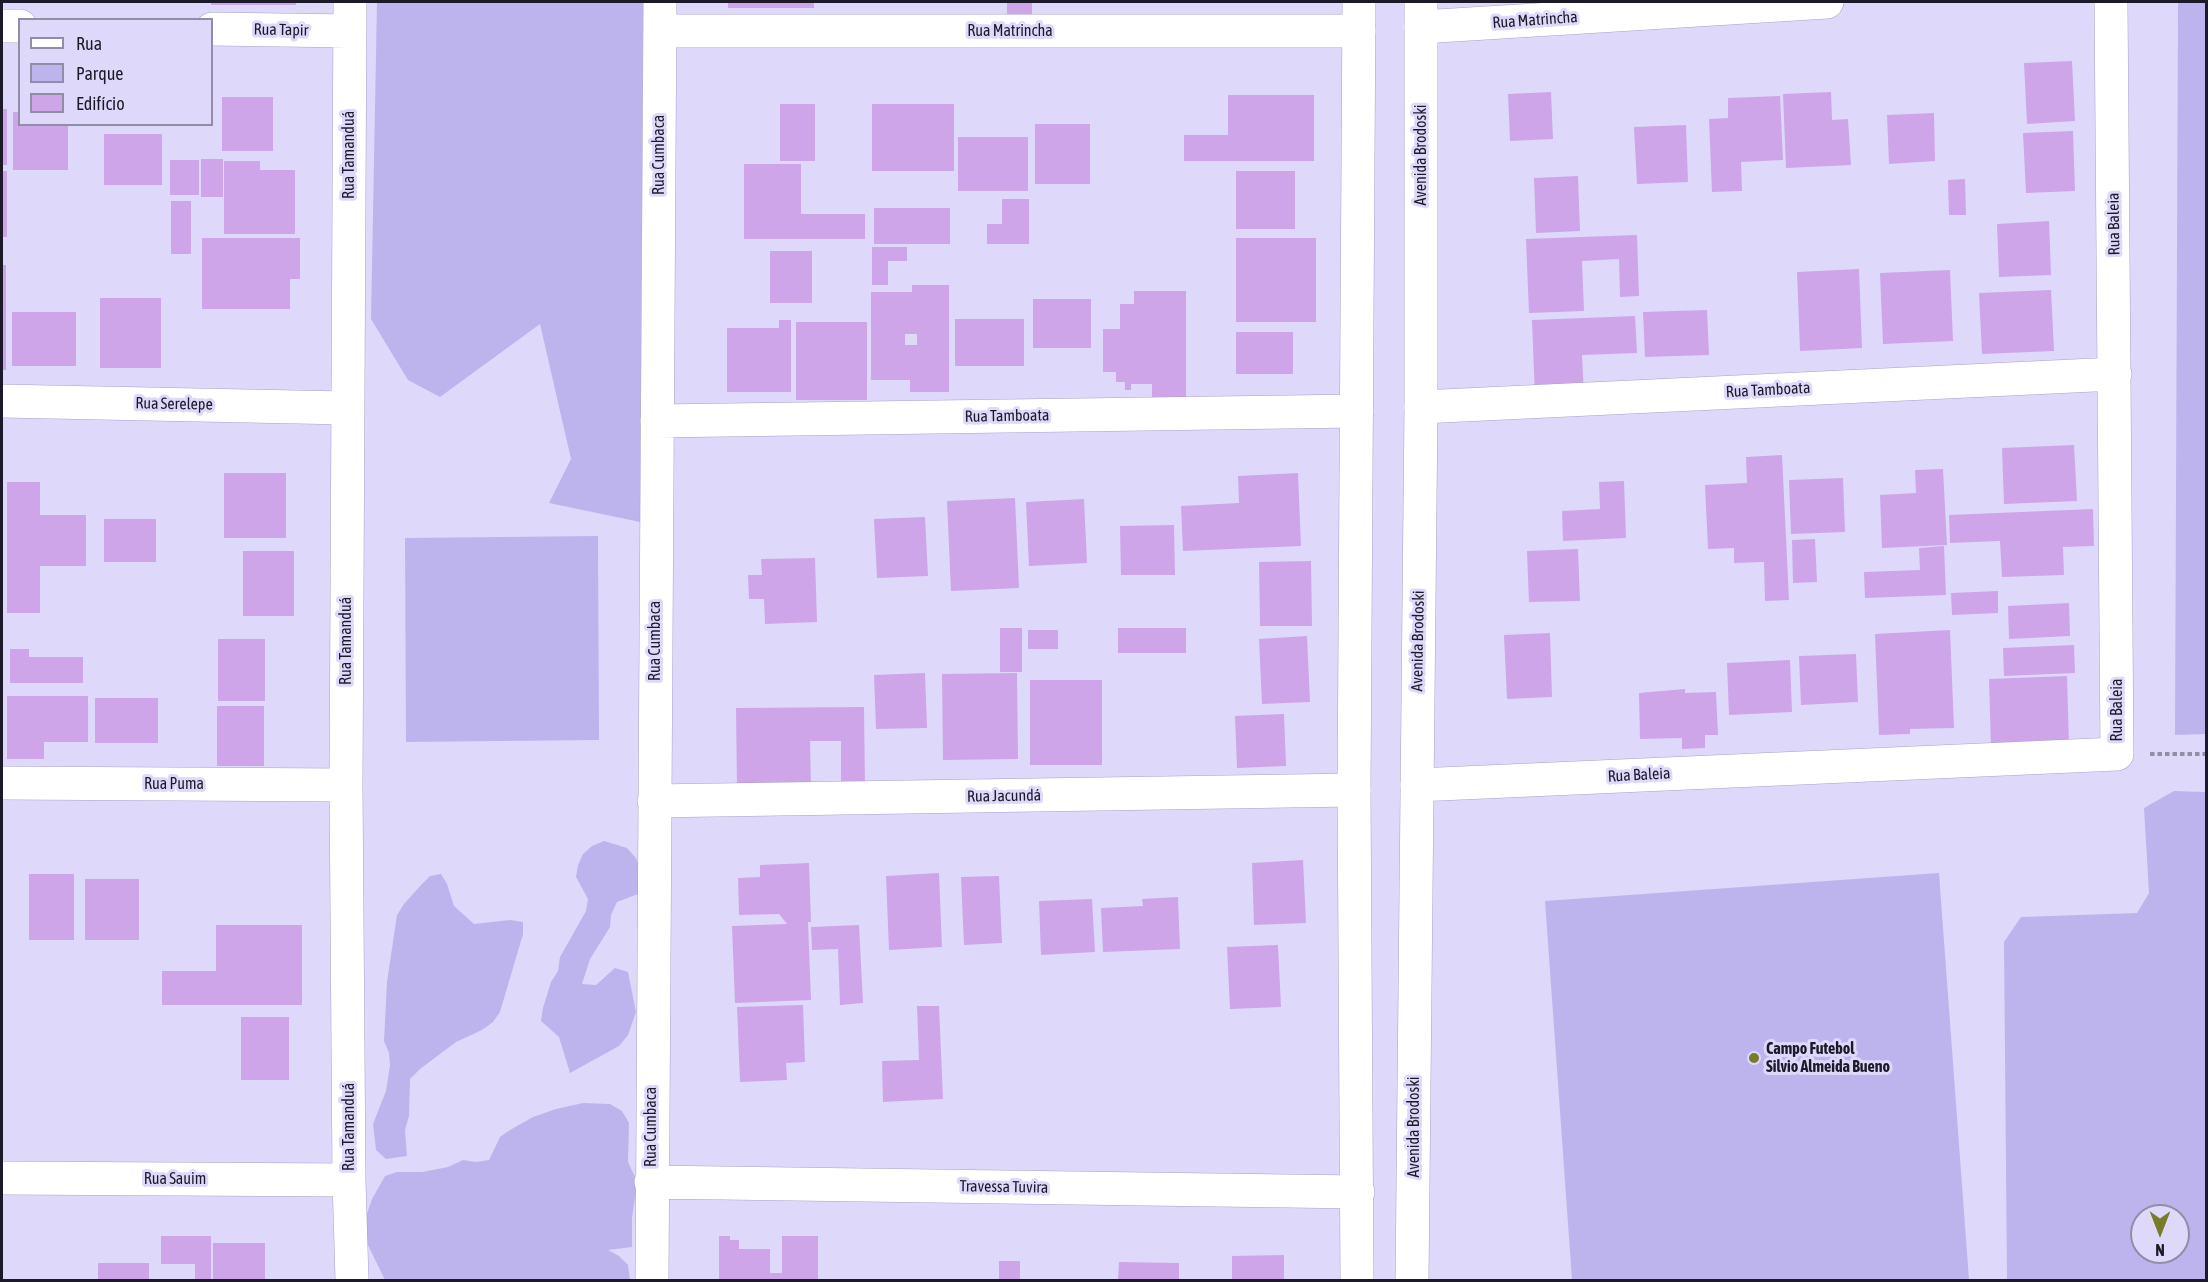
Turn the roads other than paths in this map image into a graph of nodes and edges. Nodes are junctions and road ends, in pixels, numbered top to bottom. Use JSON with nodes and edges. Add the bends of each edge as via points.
{"nodes":[{"id":1,"x":1827,"y":2,"type":"edge"},
{"id":2,"x":2111,"y":2,"type":"edge"},
{"id":3,"x":1421,"y":14,"type":"edge"},
{"id":4,"x":350,"y":16,"type":"edge"},
{"id":5,"x":660,"y":16,"type":"edge"},
{"id":6,"x":1359,"y":16,"type":"edge"},
{"id":7,"x":2,"y":26,"type":"edge"},
{"id":8,"x":18,"y":26,"type":"edge"},
{"id":9,"x":213,"y":29,"type":"edge"},
{"id":10,"x":2115,"y":374,"type":"junction"},
{"id":11,"x":2,"y":400,"type":"edge"},
{"id":12,"x":1421,"y":407,"type":"junction"},
{"id":13,"x":346,"y":408,"type":"junction"},
{"id":14,"x":1357,"y":411,"type":"junction"},
{"id":15,"x":657,"y":421,"type":"junction"},
{"id":16,"x":2,"y":783,"type":"edge"},
{"id":17,"x":346,"y":785,"type":"junction"},
{"id":18,"x":1417,"y":785,"type":"junction"},
{"id":19,"x":1354,"y":790,"type":"junction"},
{"id":20,"x":654,"y":801,"type":"junction"},
{"id":21,"x":2,"y":1178,"type":"edge"},
{"id":22,"x":349,"y":1180,"type":"junction"},
{"id":23,"x":651,"y":1182,"type":"junction"},
{"id":24,"x":1358,"y":1192,"type":"junction"},
{"id":25,"x":352,"y":1281,"type":"edge"},
{"id":26,"x":652,"y":1281,"type":"edge"},
{"id":27,"x":1358,"y":1281,"type":"edge"},
{"id":28,"x":1412,"y":1281,"type":"edge"}],
"edges":[{"from":1,"to":3,"type":"street","name":"Rua Matrincha"},
{"from":2,"to":10,"type":"street","name":"Rua Baleia"},
{"from":3,"to":12,"type":"street","name":"Avenida Brodoski"},
{"from":4,"to":9,"type":"street","name":"Rua Tapir"},
{"from":4,"to":13,"type":"street","name":"Rua Tamanduá"},
{"from":5,"to":6,"type":"street","name":"Rua Matrincha"},
{"from":5,"to":15,"type":"street","name":"Rua Cumbaca"},
{"from":6,"to":14,"type":"street"},
{"from":7,"to":8,"type":"street"},
{"from":10,"to":12,"type":"street","name":"Rua Tamboata"},
{"from":10,"to":18,"type":"street","name":"Rua Baleia","via":[[2117,754]]},
{"from":11,"to":13,"type":"street","name":"Rua Serelepe"},
{"from":12,"to":18,"type":"street","name":"Avenida Brodoski"},
{"from":13,"to":17,"type":"street","name":"Rua Tamanduá"},
{"from":14,"to":15,"type":"street","name":"Rua Tamboata"},
{"from":14,"to":19,"type":"street"},
{"from":15,"to":20,"type":"street","name":"Rua Cumbaca"},
{"from":16,"to":17,"type":"street","name":"Rua Puma"},
{"from":17,"to":22,"type":"street","name":"Rua Tamanduá"},
{"from":18,"to":28,"type":"street","name":"Avenida Brodoski"},
{"from":19,"to":20,"type":"street","name":"Rua Jacundá"},
{"from":19,"to":24,"type":"street"},
{"from":20,"to":23,"type":"street","name":"Rua Cumbaca"},
{"from":21,"to":22,"type":"street","name":"Rua Sauim"},
{"from":22,"to":25,"type":"street","name":"Rua Tamanduá"},
{"from":23,"to":24,"type":"street","name":"Travessa Tuvira"},
{"from":23,"to":26,"type":"street","name":"Rua Cumbaca"},
{"from":24,"to":27,"type":"street"}]}
